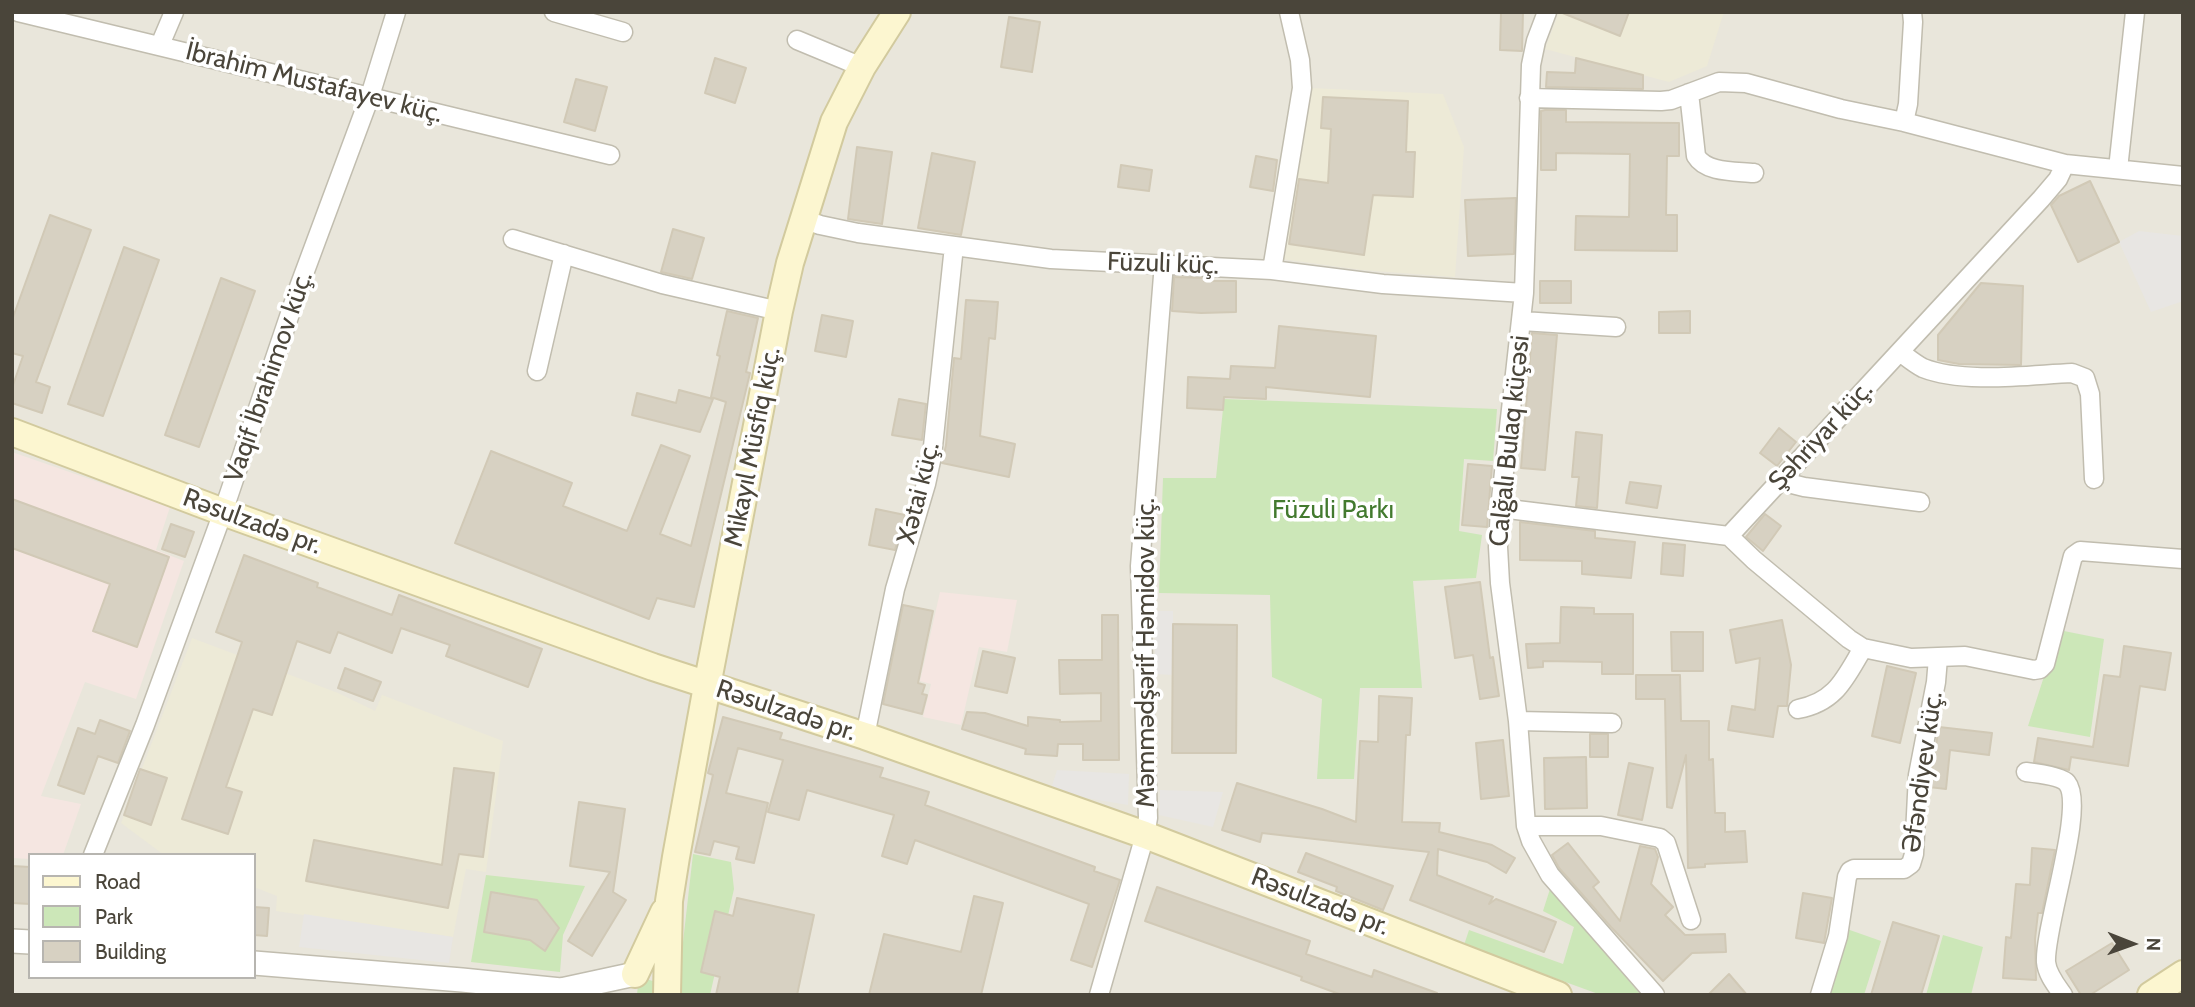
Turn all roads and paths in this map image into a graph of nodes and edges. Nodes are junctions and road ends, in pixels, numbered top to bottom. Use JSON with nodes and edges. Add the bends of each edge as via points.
{"nodes":[{"id":1,"x":18,"y":12,"type":"edge"},
{"id":2,"x":174,"y":12,"type":"edge"},
{"id":3,"x":396,"y":12,"type":"edge"},
{"id":4,"x":554,"y":12,"type":"edge"},
{"id":5,"x":897,"y":12,"type":"edge"},
{"id":6,"x":1289,"y":12,"type":"edge"},
{"id":7,"x":1547,"y":12,"type":"edge"},
{"id":8,"x":1912,"y":12,"type":"edge"},
{"id":9,"x":2135,"y":12,"type":"edge"},
{"id":10,"x":623,"y":32,"type":"dead end"},
{"id":11,"x":797,"y":40,"type":"dead end"},
{"id":12,"x":160,"y":45,"type":"junction"},
{"id":13,"x":862,"y":67,"type":"junction"},
{"id":14,"x":1689,"y":93,"type":"junction"},
{"id":15,"x":370,"y":96,"type":"junction"},
{"id":16,"x":1529,"y":98,"type":"junction"},
{"id":17,"x":1904,"y":122,"type":"junction"},
{"id":18,"x":610,"y":155,"type":"dead end"},
{"id":19,"x":2066,"y":164,"type":"junction"},
{"id":20,"x":2118,"y":169,"type":"junction"},
{"id":21,"x":1754,"y":173,"type":"dead end"},
{"id":22,"x":2183,"y":176,"type":"edge"},
{"id":23,"x":803,"y":219,"type":"junction"},
{"id":24,"x":513,"y":239,"type":"dead end"},
{"id":25,"x":954,"y":246,"type":"junction"},
{"id":26,"x":564,"y":254,"type":"junction"},
{"id":27,"x":1164,"y":263,"type":"junction"},
{"id":28,"x":1272,"y":270,"type":"junction"},
{"id":29,"x":1524,"y":293,"type":"junction"},
{"id":30,"x":779,"y":311,"type":"junction"},
{"id":31,"x":1522,"y":321,"type":"junction"},
{"id":32,"x":1616,"y":327,"type":"dead end"},
{"id":33,"x":1900,"y":352,"type":"junction"},
{"id":34,"x":537,"y":371,"type":"dead end"},
{"id":35,"x":12,"y":432,"type":"edge"},
{"id":36,"x":1783,"y":477,"type":"junction"},
{"id":37,"x":2094,"y":479,"type":"dead end"},
{"id":38,"x":1920,"y":502,"type":"dead end"},
{"id":39,"x":1500,"y":508,"type":"junction"},
{"id":40,"x":223,"y":512,"type":"junction"},
{"id":41,"x":1729,"y":536,"type":"junction"},
{"id":42,"x":2183,"y":559,"type":"edge"},
{"id":43,"x":1863,"y":648,"type":"junction"},
{"id":44,"x":1938,"y":658,"type":"junction"},
{"id":45,"x":707,"y":686,"type":"junction"},
{"id":46,"x":1798,"y":709,"type":"dead end"},
{"id":47,"x":1518,"y":720,"type":"junction"},
{"id":48,"x":1612,"y":723,"type":"dead end"},
{"id":49,"x":865,"y":737,"type":"junction"},
{"id":50,"x":2026,"y":772,"type":"dead end"},
{"id":51,"x":1526,"y":826,"type":"junction"},
{"id":52,"x":1145,"y":835,"type":"junction"},
{"id":53,"x":94,"y":853,"type":"edge"},
{"id":54,"x":669,"y":901,"type":"junction"},
{"id":55,"x":1691,"y":920,"type":"dead end"},
{"id":56,"x":256,"y":962,"type":"edge"},
{"id":57,"x":2183,"y":974,"type":"edge"},
{"id":58,"x":631,"y":984,"type":"edge"},
{"id":59,"x":570,"y":993,"type":"edge"},
{"id":60,"x":667,"y":994,"type":"edge"},
{"id":61,"x":1099,"y":995,"type":"edge"},
{"id":62,"x":1558,"y":995,"type":"edge"},
{"id":63,"x":1654,"y":995,"type":"edge"},
{"id":64,"x":1820,"y":995,"type":"edge"},
{"id":65,"x":2063,"y":995,"type":"edge"},
{"id":66,"x":2151,"y":995,"type":"edge"}],
"edges":[{"from":1,"to":12,"type":"street","name":"İbrahim Mustafayev küç."},
{"from":2,"to":12,"type":"street"},
{"from":3,"to":15,"type":"street","name":"Vaqif İbrahimov küç."},
{"from":4,"to":10,"type":"street"},
{"from":5,"to":13,"type":"main road","name":"Mikayıl Müsfiq küç."},
{"from":6,"to":28,"type":"street","via":[[1302,88]]},
{"from":7,"to":16,"type":"street","name":"Calğalı Bulaq küçəsi","via":[[1534,53]]},
{"from":8,"to":17,"type":"street"},
{"from":9,"to":20,"type":"street"},
{"from":11,"to":13,"type":"street"},
{"from":12,"to":15,"type":"street","name":"İbrahim Mustafayev küç."},
{"from":13,"to":23,"type":"main road","name":"Mikayıl Müsfiq küç.","via":[[834,122]]},
{"from":14,"to":16,"type":"street","via":[[1646,102]]},
{"from":14,"to":17,"type":"street","via":[[1719,82],[1746,83]]},
{"from":14,"to":21,"type":"street","via":[[1696,156],[1701,164]]},
{"from":15,"to":18,"type":"street","name":"İbrahim Mustafayev küç."},
{"from":15,"to":40,"type":"street","name":"Vaqif İbrahimov küç."},
{"from":16,"to":29,"type":"street","name":"Calğalı Bulaq küçəsi"},
{"from":17,"to":19,"type":"street"},
{"from":19,"to":20,"type":"street"},
{"from":19,"to":33,"type":"street","name":"Şəhriyar küç.","via":[[2041,199]]},
{"from":20,"to":22,"type":"street"},
{"from":23,"to":25,"type":"street","name":"Füzuli küç.","via":[[835,229]]},
{"from":23,"to":30,"type":"main road","name":"Mikayıl Müsfiq küç."},
{"from":24,"to":26,"type":"street"},
{"from":25,"to":27,"type":"street","name":"Füzuli küç.","via":[[1051,259]]},
{"from":25,"to":49,"type":"street","name":"Xətai küç.","via":[[932,456],[895,589]]},
{"from":26,"to":30,"type":"street","via":[[662,284]]},
{"from":26,"to":34,"type":"street"},
{"from":27,"to":28,"type":"street","name":"Füzuli küç."},
{"from":27,"to":52,"type":"street","name":"Məmmədşərif Həmidov küç.","via":[[1140,566],[1149,791]]},
{"from":28,"to":29,"type":"street","name":"Füzuli küç.","via":[[1383,284]]},
{"from":29,"to":31,"type":"street","name":"Calğalı Bulaq küçəsi"},
{"from":30,"to":45,"type":"main road","name":"Mikayıl Müsfiq küç."},
{"from":31,"to":32,"type":"street"},
{"from":31,"to":39,"type":"street","name":"Calğalı Bulaq küçəsi"},
{"from":33,"to":36,"type":"street","name":"Şəhriyar küç."},
{"from":33,"to":37,"type":"street","via":[[1921,367],[1948,375],[2072,373],[2085,378],[2090,394]]},
{"from":35,"to":40,"type":"main road","name":"Rəsulzadə pr."},
{"from":36,"to":38,"type":"street","via":[[1804,487]]},
{"from":36,"to":41,"type":"street","name":"Şəhriyar küç."},
{"from":39,"to":41,"type":"street"},
{"from":39,"to":47,"type":"street","name":"Calğalı Bulaq küçəsi","via":[[1500,583]]},
{"from":40,"to":45,"type":"main road","name":"Rəsulzadə pr."},
{"from":40,"to":53,"type":"street","name":"Vaqif İbrahimov küç."},
{"from":41,"to":43,"type":"street","name":"Əfəndiyev küç."},
{"from":42,"to":44,"type":"street","name":"Əfəndiyev küç.","via":[[2080,551],[2073,556],[2040,669],[1965,656]]},
{"from":43,"to":44,"type":"street","name":"Əfəndiyev küç.","via":[[1911,658]]},
{"from":43,"to":46,"type":"street","via":[[1840,687],[1822,702]]},
{"from":44,"to":64,"type":"street","name":"Əfəndiyev küç.","via":[[1918,775],[1914,854],[1904,869],[1850,871],[1838,936]]},
{"from":45,"to":49,"type":"main road","name":"Rəsulzadə pr."},
{"from":45,"to":54,"type":"main road","name":"Mikayıl Müsfiq küç."},
{"from":47,"to":48,"type":"street"},
{"from":47,"to":51,"type":"street","name":"Calğalı Bulaq küçəsi"},
{"from":49,"to":52,"type":"main road","name":"Rəsulzadə pr."},
{"from":50,"to":65,"type":"street","via":[[2059,778],[2070,793],[2063,871],[2046,950],[2049,975]]},
{"from":51,"to":55,"type":"street","via":[[1601,826],[1660,838]]},
{"from":51,"to":63,"type":"street","name":"Calğalı Bulaq küçəsi","via":[[1550,875]]},
{"from":52,"to":61,"type":"street","name":"Məmmədşərif Həmidov küç."},
{"from":52,"to":62,"type":"main road","name":"Rəsulzadə pr."},
{"from":54,"to":58,"type":"main road"},
{"from":54,"to":60,"type":"main road"},
{"from":56,"to":59,"type":"street"},
{"from":57,"to":66,"type":"main road"},
{"from":58,"to":59,"type":"street"},
{"from":58,"to":60,"type":"main road","via":[[641,971],[654,971],[664,980]]}]}
